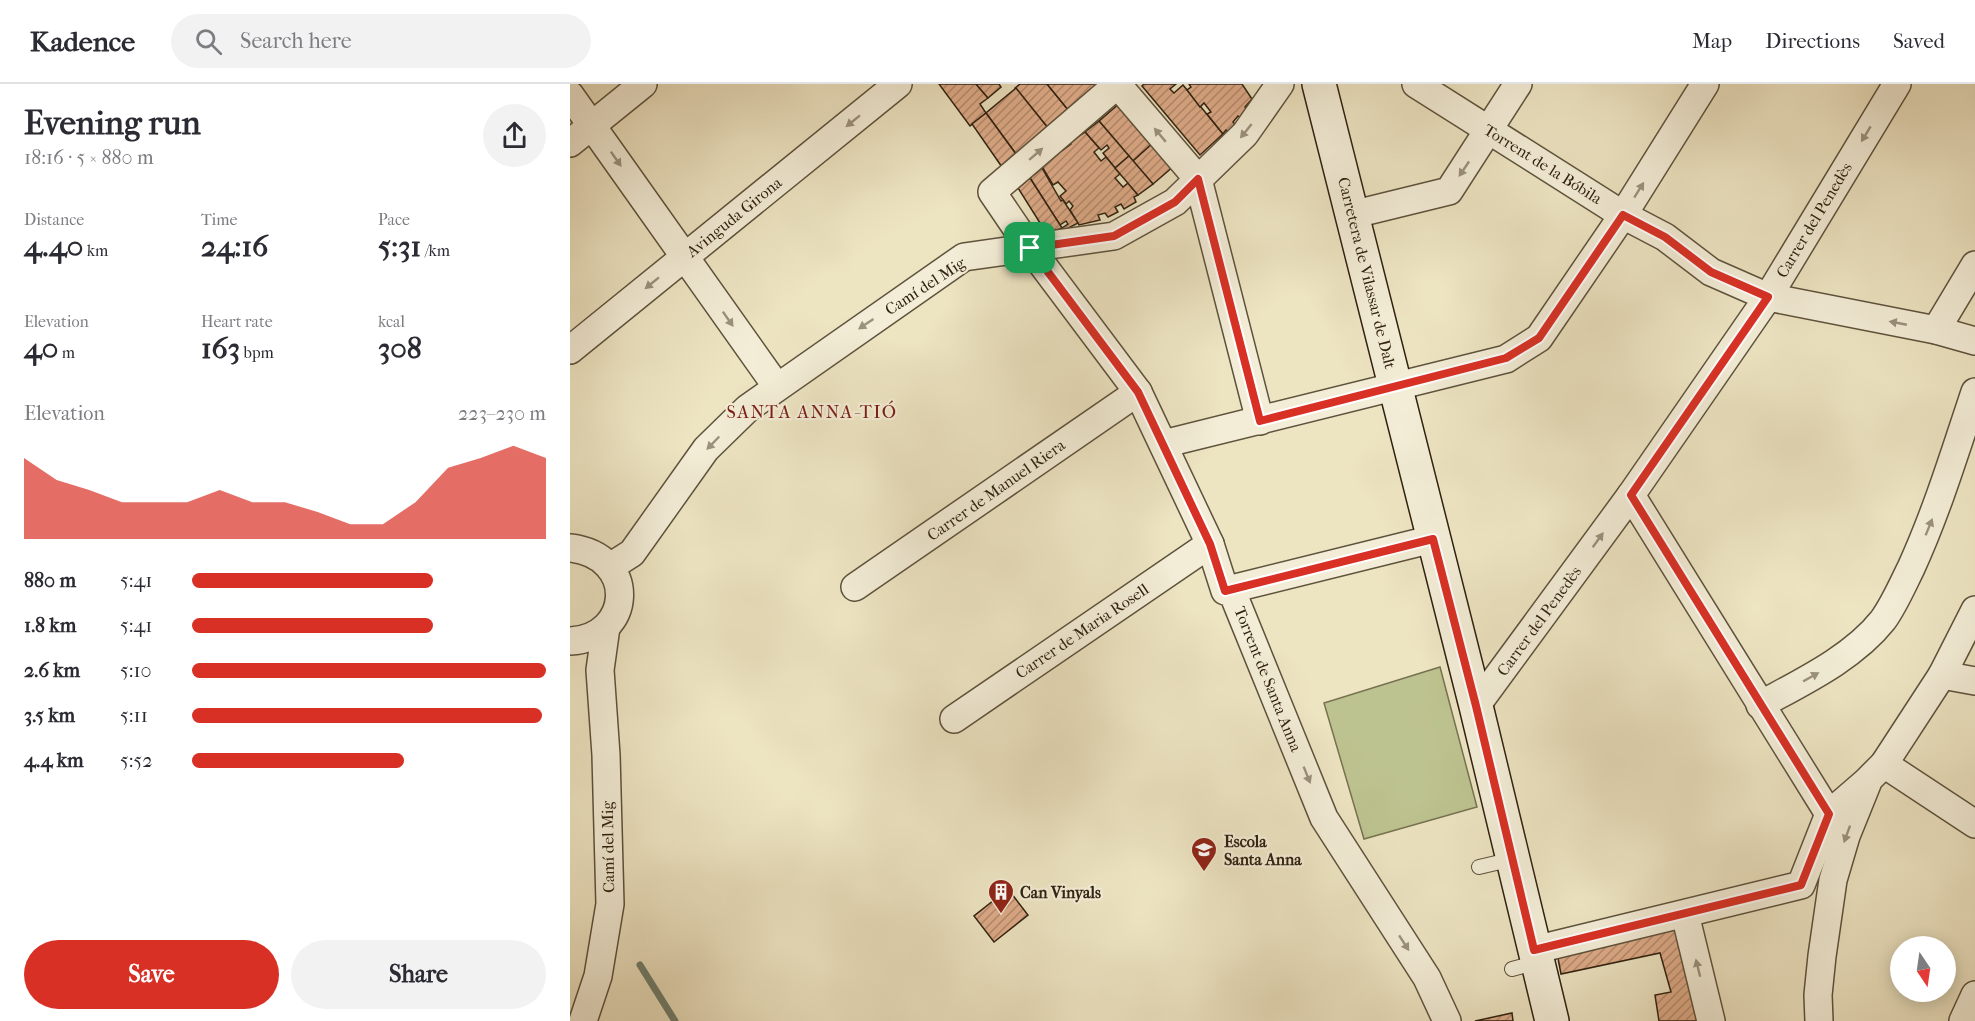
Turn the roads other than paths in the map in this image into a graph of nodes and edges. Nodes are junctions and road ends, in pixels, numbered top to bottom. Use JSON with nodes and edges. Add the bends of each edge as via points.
{"nodes":[{"id":1,"x":643,"y":84,"type":"edge"},
{"id":2,"x":898,"y":84,"type":"edge"},
{"id":3,"x":1118,"y":84,"type":"edge"},
{"id":4,"x":1280,"y":84,"type":"edge"},
{"id":5,"x":1319,"y":84,"type":"edge"},
{"id":6,"x":1416,"y":84,"type":"edge"},
{"id":7,"x":1518,"y":84,"type":"edge"},
{"id":8,"x":1705,"y":84,"type":"edge"},
{"id":9,"x":1897,"y":84,"type":"edge"},
{"id":10,"x":570,"y":94,"type":"edge"},
{"id":11,"x":592,"y":126,"type":"junction"},
{"id":12,"x":1489,"y":131,"type":"junction"},
{"id":13,"x":570,"y":143,"type":"edge"},
{"id":14,"x":1198,"y":179,"type":"junction"},
{"id":15,"x":1351,"y":215,"type":"junction"},
{"id":16,"x":1623,"y":215,"type":"junction"},
{"id":17,"x":1030,"y":248,"type":"junction"},
{"id":18,"x":684,"y":257,"type":"junction"},
{"id":19,"x":1975,"y":265,"type":"edge"},
{"id":20,"x":1768,"y":297,"type":"junction"},
{"id":21,"x":1936,"y":330,"type":"junction"},
{"id":22,"x":1975,"y":340,"type":"edge"},
{"id":23,"x":570,"y":350,"type":"edge"},
{"id":24,"x":1396,"y":386,"type":"junction"},
{"id":25,"x":777,"y":387,"type":"junction"},
{"id":26,"x":1138,"y":392,"type":"junction"},
{"id":27,"x":1975,"y":393,"type":"edge"},
{"id":28,"x":1260,"y":421,"type":"junction"},
{"id":29,"x":1163,"y":444,"type":"junction"},
{"id":30,"x":1631,"y":495,"type":"junction"},
{"id":31,"x":1433,"y":539,"type":"junction"},
{"id":32,"x":1210,"y":544,"type":"junction"},
{"id":33,"x":570,"y":548,"type":"edge"},
{"id":34,"x":610,"y":567,"type":"junction"},
{"id":35,"x":855,"y":587,"type":"dead end"},
{"id":36,"x":1231,"y":589,"type":"junction"},
{"id":37,"x":1975,"y":610,"type":"edge"},
{"id":38,"x":606,"y":627,"type":"junction"},
{"id":39,"x":572,"y":641,"type":"edge"},
{"id":40,"x":600,"y":670,"type":"junction"},
{"id":41,"x":1942,"y":675,"type":"junction"},
{"id":42,"x":1975,"y":681,"type":"edge"},
{"id":43,"x":1760,"y":705,"type":"junction"},
{"id":44,"x":1476,"y":706,"type":"junction"},
{"id":45,"x":954,"y":718,"type":"dead end"},
{"id":46,"x":1877,"y":772,"type":"junction"},
{"id":47,"x":1829,"y":814,"type":"junction"},
{"id":48,"x":1975,"y":824,"type":"edge"},
{"id":49,"x":1513,"y":859,"type":"junction"},
{"id":50,"x":1479,"y":867,"type":"dead end"},
{"id":51,"x":1685,"y":914,"type":"junction"},
{"id":52,"x":1528,"y":960,"type":"junction"},
{"id":53,"x":1975,"y":995,"type":"edge"},
{"id":54,"x":583,"y":1021,"type":"edge"},
{"id":55,"x":1447,"y":1021,"type":"edge"},
{"id":56,"x":1552,"y":1021,"type":"edge"},
{"id":57,"x":1711,"y":1021,"type":"edge"},
{"id":58,"x":1819,"y":1021,"type":"edge"},
{"id":59,"x":1963,"y":1021,"type":"edge"}],
"edges":[{"from":1,"to":11,"type":"street"},
{"from":2,"to":18,"type":"street","name":"Avinguda Girona","one_way":true},
{"from":14,"to":3,"type":"street","one_way":true},
{"from":17,"to":3,"type":"street","name":"Torrent de Santa Anna","one_way":true,"via":[[992,192]]},
{"from":4,"to":14,"type":"street","name":"Camí del Mig","one_way":true,"via":[[1245,134]]},
{"from":5,"to":15,"type":"street","name":"Carretera de Vilassar de Dalt"},
{"from":6,"to":12,"type":"street","name":"Torrent de la Bóbila"},
{"from":7,"to":12,"type":"street"},
{"from":16,"to":8,"type":"street","one_way":true},
{"from":9,"to":20,"type":"street","name":"Carrer del Penedès","one_way":true},
{"from":10,"to":11,"type":"street"},
{"from":11,"to":13,"type":"street"},
{"from":11,"to":18,"type":"street","one_way":true},
{"from":12,"to":15,"type":"street","one_way":true,"via":[[1449,191]]},
{"from":12,"to":16,"type":"street","name":"Torrent de la Bóbila"},
{"from":14,"to":17,"type":"street","name":"Camí del Mig","via":[[1175,202],[1114,236]]},
{"from":14,"to":28,"type":"street"},
{"from":15,"to":24,"type":"street","name":"Carretera de Vilassar de Dalt"},
{"from":16,"to":20,"type":"street","name":"Torrent de la Bóbila","via":[[1665,237],[1711,272]]},
{"from":16,"to":24,"type":"street","via":[[1539,338],[1506,358]]},
{"from":17,"to":25,"type":"street","name":"Camí del Mig","one_way":true,"via":[[964,258]]},
{"from":17,"to":26,"type":"street","name":"Torrent de Santa Anna"},
{"from":18,"to":23,"type":"street","name":"Avinguda Girona","one_way":true},
{"from":18,"to":25,"type":"street","one_way":true},
{"from":19,"to":21,"type":"street"},
{"from":21,"to":20,"type":"street","name":"Torrent de la Bóbila","one_way":true},
{"from":20,"to":30,"type":"street","name":"Carrer del Penedès"},
{"from":21,"to":22,"type":"street","name":"Torrent de la Bóbila"},
{"from":24,"to":28,"type":"street"},
{"from":24,"to":31,"type":"street","name":"Carretera de Vilassar de Dalt"},
{"from":25,"to":34,"type":"street","name":"Camí del Mig","one_way":true,"via":[[748,408],[706,449],[632,553]]},
{"from":26,"to":29,"type":"street","name":"Torrent de Santa Anna"},
{"from":26,"to":35,"type":"street","name":"Carrer de Manuel Riera"},
{"from":43,"to":27,"type":"street","one_way":true,"via":[[1824,670],[1883,620],[1930,526]]},
{"from":28,"to":29,"type":"street"},
{"from":29,"to":32,"type":"street","name":"Torrent de Santa Anna"},
{"from":30,"to":43,"type":"street"},
{"from":44,"to":30,"type":"street","name":"Carrer del Penedès","one_way":true},
{"from":31,"to":36,"type":"street"},
{"from":31,"to":44,"type":"street","name":"Carretera de Vilassar de Dalt"},
{"from":32,"to":36,"type":"street","name":"Torrent de Santa Anna","via":[[1225,591]]},
{"from":32,"to":45,"type":"street","name":"Carrer de Maria Rosell"},
{"from":33,"to":34,"type":"street","via":[[599,556]]},
{"from":34,"to":38,"type":"street","name":"Camí del Mig","via":[[620,595]]},
{"from":36,"to":55,"type":"street","name":"Torrent de Santa Anna","one_way":true,"via":[[1324,819],[1427,978]]},
{"from":37,"to":41,"type":"street"},
{"from":38,"to":39,"type":"street","via":[[583,640]]},
{"from":38,"to":40,"type":"street","name":"Camí del Mig"},
{"from":39,"to":40,"type":"street"},
{"from":40,"to":54,"type":"street","name":"Camí del Mig","via":[[610,904],[598,976]]},
{"from":41,"to":42,"type":"street"},
{"from":41,"to":46,"type":"street"},
{"from":43,"to":47,"type":"street"},
{"from":44,"to":49,"type":"street","name":"Carretera de Vilassar de Dalt"},
{"from":46,"to":47,"type":"street"},
{"from":46,"to":48,"type":"street","via":[[1958,810]]},
{"from":46,"to":58,"type":"street","one_way":true,"via":[[1846,836],[1833,880],[1818,995]]},
{"from":47,"to":51,"type":"street","via":[[1801,885]]},
{"from":49,"to":50,"type":"lane"},
{"from":49,"to":52,"type":"street","name":"Carretera de Vilassar de Dalt"},
{"from":51,"to":52,"type":"street"},
{"from":57,"to":51,"type":"street","one_way":true},
{"from":52,"to":56,"type":"street","name":"Carretera de Vilassar de Dalt"},
{"from":53,"to":59,"type":"street"}]}
